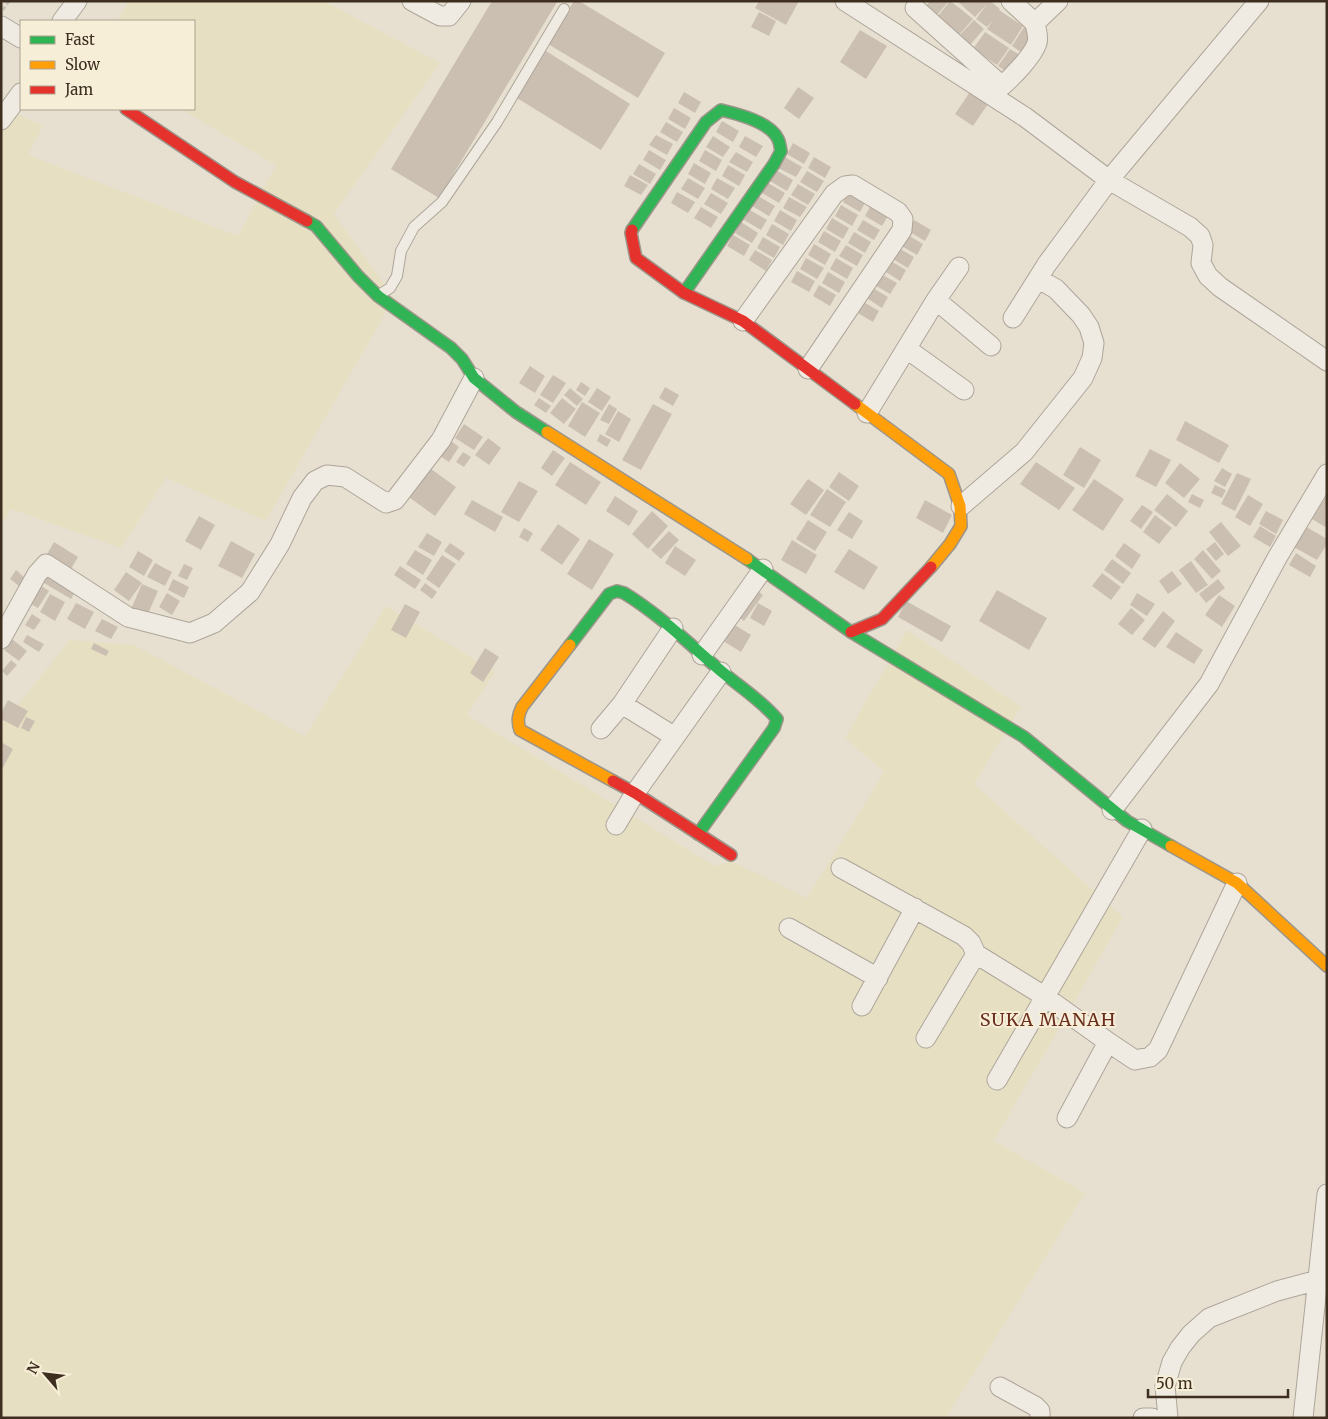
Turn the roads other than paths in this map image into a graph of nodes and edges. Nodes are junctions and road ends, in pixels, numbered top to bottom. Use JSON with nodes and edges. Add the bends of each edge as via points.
{"nodes":[{"id":1,"x":77,"y":1,"type":"edge"},
{"id":2,"x":412,"y":1,"type":"edge"},
{"id":3,"x":461,"y":1,"type":"edge"},
{"id":4,"x":845,"y":1,"type":"edge"},
{"id":5,"x":1011,"y":1,"type":"edge"},
{"id":6,"x":1058,"y":1,"type":"edge"},
{"id":7,"x":1259,"y":2,"type":"edge"},
{"id":8,"x":915,"y":8,"type":"dead end"},
{"id":9,"x":564,"y":9,"type":"dead end"},
{"id":10,"x":63,"y":20,"type":"edge"},
{"id":11,"x":1035,"y":23,"type":"junction"},
{"id":12,"x":1,"y":26,"type":"edge"},
{"id":13,"x":20,"y":37,"type":"edge"},
{"id":14,"x":20,"y":94,"type":"edge"},
{"id":15,"x":127,"y":110,"type":"edge"},
{"id":16,"x":1,"y":120,"type":"edge"},
{"id":17,"x":1109,"y":180,"type":"junction"},
{"id":18,"x":959,"y":267,"type":"dead end"},
{"id":19,"x":1040,"y":279,"type":"junction"},
{"id":20,"x":684,"y":293,"type":"junction"},
{"id":21,"x":378,"y":296,"type":"junction"},
{"id":22,"x":936,"y":300,"type":"junction"},
{"id":23,"x":1013,"y":318,"type":"dead end"},
{"id":24,"x":743,"y":321,"type":"junction"},
{"id":25,"x":990,"y":346,"type":"dead end"},
{"id":26,"x":907,"y":349,"type":"junction"},
{"id":27,"x":1327,"y":361,"type":"edge"},
{"id":28,"x":808,"y":369,"type":"junction"},
{"id":29,"x":474,"y":378,"type":"junction"},
{"id":30,"x":964,"y":390,"type":"dead end"},
{"id":31,"x":867,"y":413,"type":"junction"},
{"id":32,"x":1327,"y":474,"type":"edge"},
{"id":33,"x":961,"y":506,"type":"junction"},
{"id":34,"x":763,"y":569,"type":"junction"},
{"id":35,"x":674,"y":628,"type":"junction"},
{"id":36,"x":851,"y":632,"type":"junction"},
{"id":37,"x":1,"y":639,"type":"edge"},
{"id":38,"x":702,"y":654,"type":"junction"},
{"id":39,"x":721,"y":672,"type":"junction"},
{"id":40,"x":622,"y":704,"type":"junction"},
{"id":41,"x":601,"y":728,"type":"dead end"},
{"id":42,"x":675,"y":737,"type":"junction"},
{"id":43,"x":635,"y":793,"type":"junction"},
{"id":44,"x":1112,"y":810,"type":"junction"},
{"id":45,"x":616,"y":825,"type":"dead end"},
{"id":46,"x":1142,"y":829,"type":"junction"},
{"id":47,"x":698,"y":834,"type":"junction"},
{"id":48,"x":730,"y":855,"type":"dead end"},
{"id":49,"x":841,"y":868,"type":"dead end"},
{"id":50,"x":1237,"y":883,"type":"junction"},
{"id":51,"x":915,"y":908,"type":"junction"},
{"id":52,"x":789,"y":928,"type":"dead end"},
{"id":53,"x":976,"y":954,"type":"junction"},
{"id":54,"x":1327,"y":966,"type":"edge"},
{"id":55,"x":878,"y":978,"type":"junction"},
{"id":56,"x":1044,"y":996,"type":"junction"},
{"id":57,"x":862,"y":1006,"type":"dead end"},
{"id":58,"x":926,"y":1038,"type":"dead end"},
{"id":59,"x":1108,"y":1042,"type":"junction"},
{"id":60,"x":997,"y":1080,"type":"dead end"},
{"id":61,"x":1067,"y":1118,"type":"dead end"},
{"id":62,"x":1327,"y":1194,"type":"edge"},
{"id":63,"x":1318,"y":1280,"type":"junction"},
{"id":64,"x":1000,"y":1387,"type":"dead end"},
{"id":65,"x":1161,"y":1416,"type":"edge"},
{"id":66,"x":1040,"y":1418,"type":"edge"},
{"id":67,"x":1143,"y":1418,"type":"edge"},
{"id":68,"x":1304,"y":1418,"type":"edge"}],
"edges":[{"from":1,"to":10,"type":"street"},
{"from":2,"to":3,"type":"street","via":[[440,16],[449,16]]},
{"from":4,"to":17,"type":"street","via":[[1026,117]]},
{"from":5,"to":11,"type":"street"},
{"from":6,"to":11,"type":"street"},
{"from":7,"to":17,"type":"street"},
{"from":8,"to":11,"type":"street","via":[[1002,86],[1037,44]]},
{"from":9,"to":21,"type":"lane","via":[[497,122],[442,202],[414,227],[400,251],[397,276],[390,288]]},
{"from":12,"to":13,"type":"street"},
{"from":14,"to":16,"type":"street"},
{"from":15,"to":21,"type":"street","via":[[234,182],[316,226]]},
{"from":17,"to":19,"type":"street","via":[[1047,264]]},
{"from":17,"to":27,"type":"street","via":[[1190,227],[1200,236],[1203,245],[1201,263],[1220,288]]},
{"from":18,"to":22,"type":"street"},
{"from":19,"to":23,"type":"street"},
{"from":19,"to":33,"type":"street","via":[[1056,289],[1089,327],[1094,343],[1092,358],[1083,378],[1024,452]]},
{"from":20,"to":20,"type":"street","via":[[636,258],[631,233],[706,122],[720,110],[738,114],[767,127],[778,138],[781,151]]},
{"from":20,"to":24,"type":"street"},
{"from":21,"to":29,"type":"street","via":[[451,348]]},
{"from":22,"to":25,"type":"street"},
{"from":22,"to":26,"type":"street"},
{"from":24,"to":28,"type":"street"},
{"from":24,"to":28,"type":"street","via":[[834,194],[845,186],[854,185],[898,212],[903,219],[902,230]]},
{"from":26,"to":30,"type":"street"},
{"from":26,"to":31,"type":"street"},
{"from":28,"to":31,"type":"street"},
{"from":29,"to":34,"type":"street","via":[[516,412]]},
{"from":29,"to":37,"type":"street","via":[[441,440],[395,500],[386,503],[345,477],[327,475],[315,481],[302,498],[280,544],[250,592],[214,623],[190,633],[128,617],[46,564],[37,574]]},
{"from":31,"to":33,"type":"street","via":[[949,474]]},
{"from":32,"to":44,"type":"street","via":[[1208,684]]},
{"from":33,"to":36,"type":"street","via":[[961,527],[920,579],[884,618]]},
{"from":34,"to":36,"type":"street"},
{"from":34,"to":38,"type":"street"},
{"from":35,"to":38,"type":"street"},
{"from":35,"to":40,"type":"street"},
{"from":35,"to":43,"type":"street","via":[[624,593],[609,594],[518,717],[520,730]]},
{"from":36,"to":44,"type":"street","via":[[1024,737]]},
{"from":38,"to":39,"type":"street"},
{"from":39,"to":42,"type":"street"},
{"from":39,"to":47,"type":"street","via":[[771,710],[777,719],[774,728]]},
{"from":40,"to":41,"type":"street"},
{"from":40,"to":42,"type":"street"},
{"from":42,"to":43,"type":"street"},
{"from":43,"to":45,"type":"street"},
{"from":43,"to":47,"type":"street"},
{"from":44,"to":46,"type":"street"},
{"from":46,"to":50,"type":"street"},
{"from":46,"to":56,"type":"street"},
{"from":47,"to":48,"type":"street"},
{"from":49,"to":51,"type":"street"},
{"from":50,"to":54,"type":"street"},
{"from":50,"to":59,"type":"street","via":[[1158,1050],[1150,1057],[1136,1060]]},
{"from":51,"to":53,"type":"street","via":[[964,936]]},
{"from":51,"to":55,"type":"street"},
{"from":52,"to":55,"type":"street"},
{"from":53,"to":56,"type":"street"},
{"from":53,"to":58,"type":"street"},
{"from":55,"to":57,"type":"street"},
{"from":56,"to":59,"type":"street"},
{"from":56,"to":60,"type":"street"},
{"from":59,"to":61,"type":"street"},
{"from":62,"to":63,"type":"street"},
{"from":63,"to":65,"type":"street","via":[[1277,1291],[1209,1318],[1191,1334],[1172,1362]]},
{"from":63,"to":68,"type":"street"},
{"from":64,"to":66,"type":"street","via":[[1035,1406],[1040,1411]]},
{"from":65,"to":67,"type":"street"}]}
